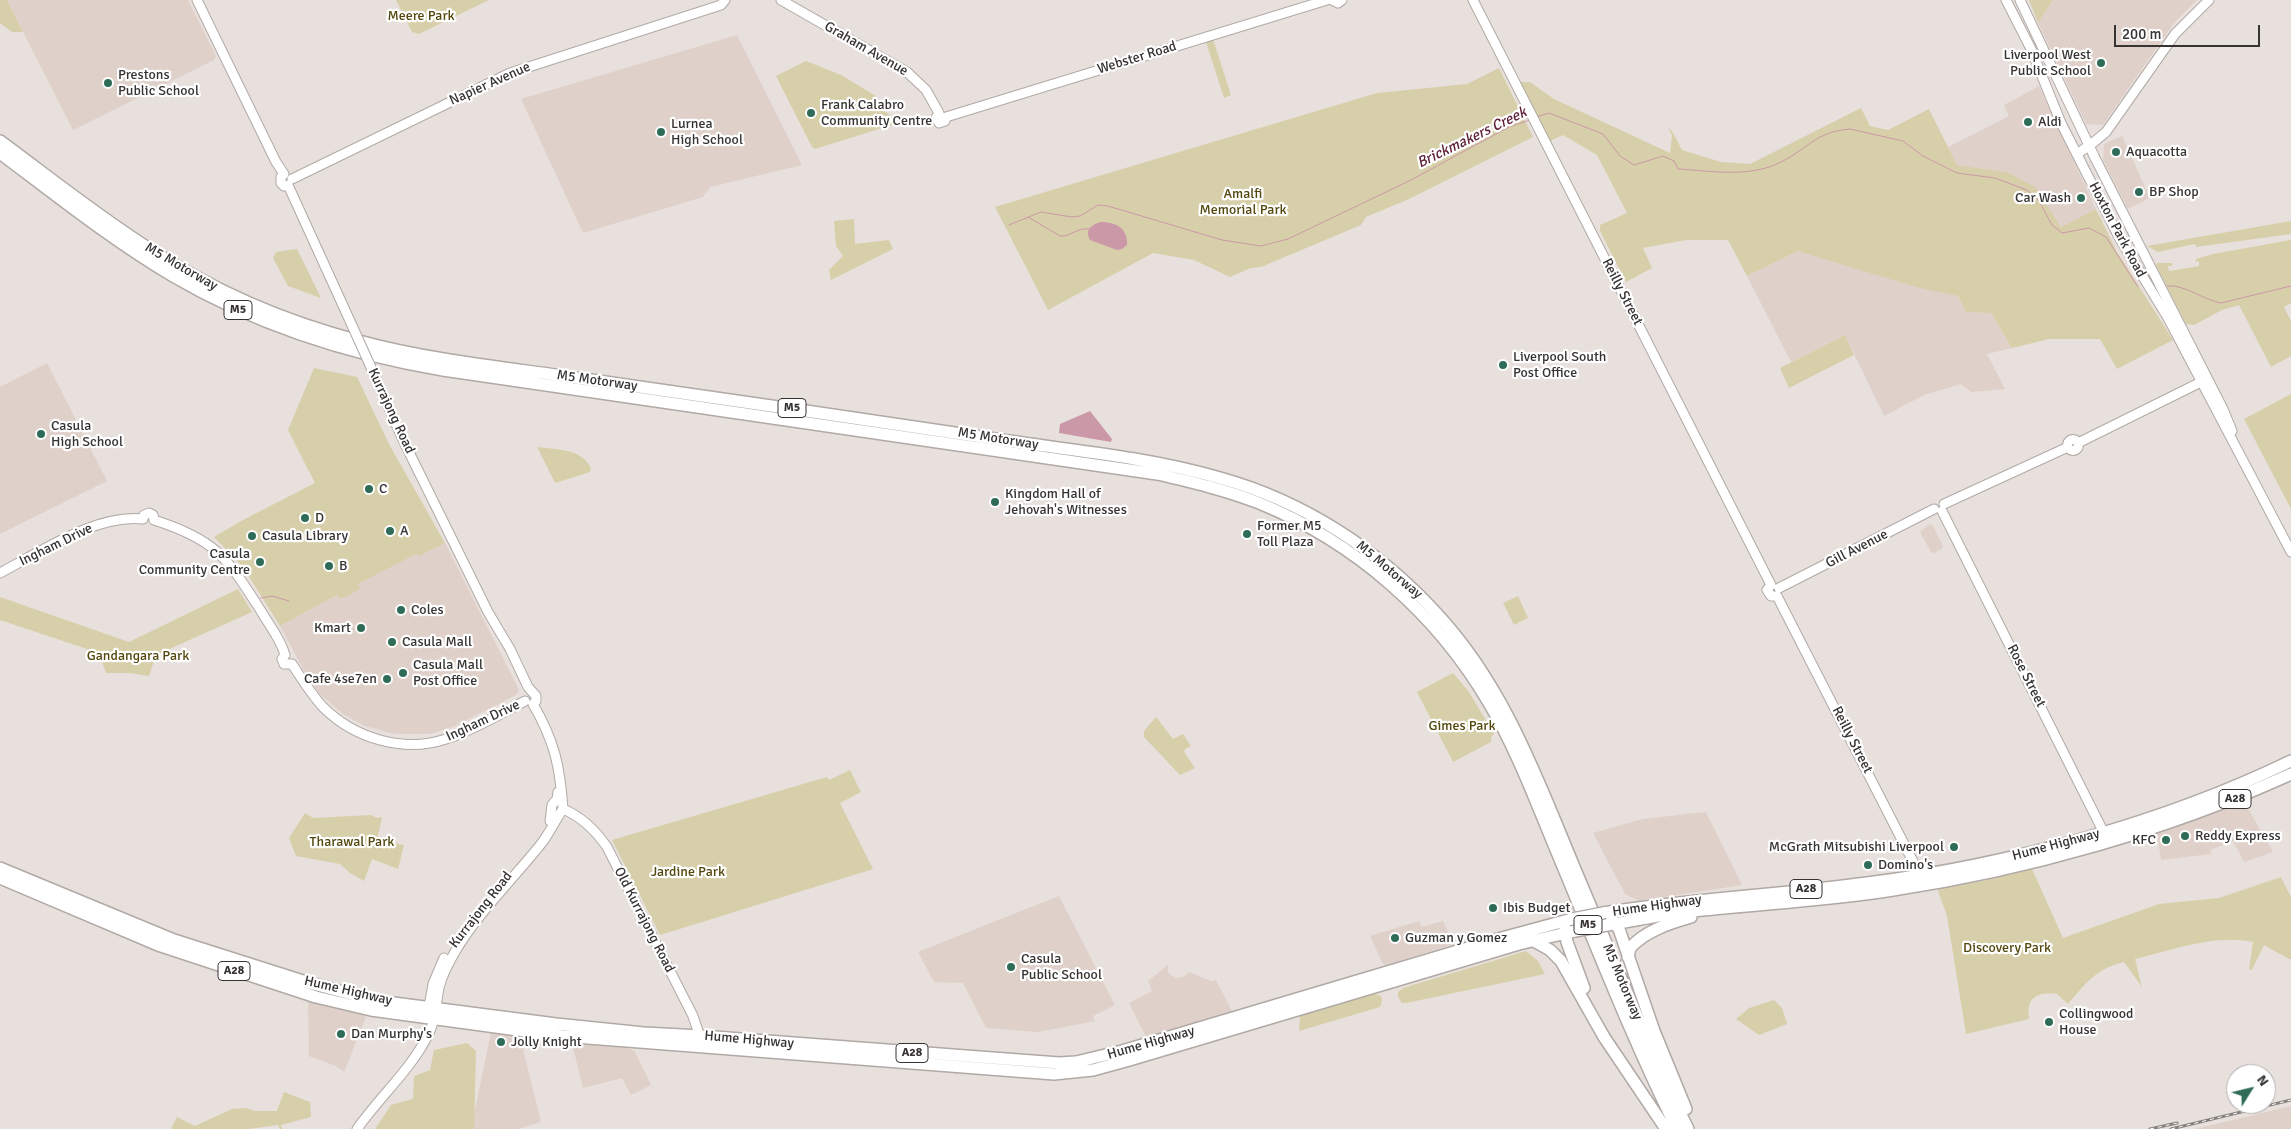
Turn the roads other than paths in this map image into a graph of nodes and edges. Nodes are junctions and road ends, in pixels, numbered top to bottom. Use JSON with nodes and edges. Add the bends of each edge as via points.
{"nodes":[{"id":1,"x":197,"y":0,"type":"edge"},
{"id":2,"x":725,"y":0,"type":"edge"},
{"id":3,"x":781,"y":0,"type":"edge"},
{"id":4,"x":1327,"y":0,"type":"edge"},
{"id":5,"x":1332,"y":0,"type":"edge"},
{"id":6,"x":1342,"y":0,"type":"edge"},
{"id":7,"x":1473,"y":0,"type":"edge"},
{"id":8,"x":2006,"y":0,"type":"edge"},
{"id":9,"x":2020,"y":0,"type":"edge"},
{"id":10,"x":2209,"y":0,"type":"edge"},
{"id":11,"x":942,"y":115,"type":"joint"},
{"id":12,"x":0,"y":141,"type":"edge"},
{"id":13,"x":2090,"y":146,"type":"junction"},
{"id":14,"x":0,"y":154,"type":"edge"},
{"id":15,"x":2077,"y":154,"type":"junction"},
{"id":16,"x":288,"y":180,"type":"junction"},
{"id":17,"x":2206,"y":380,"type":"junction"},
{"id":18,"x":1940,"y":508,"type":"junction"},
{"id":19,"x":2291,"y":552,"type":"edge"},
{"id":20,"x":0,"y":573,"type":"edge"},
{"id":21,"x":1776,"y":589,"type":"junction"},
{"id":22,"x":529,"y":698,"type":"junction"},
{"id":23,"x":2291,"y":761,"type":"edge"},
{"id":24,"x":2291,"y":774,"type":"edge"},
{"id":25,"x":558,"y":808,"type":"junction"},
{"id":26,"x":2106,"y":836,"type":"junction"},
{"id":27,"x":0,"y":868,"type":"edge"},
{"id":28,"x":0,"y":878,"type":"edge"},
{"id":29,"x":1922,"y":880,"type":"junction"},
{"id":30,"x":1709,"y":909,"type":"junction"},
{"id":31,"x":1572,"y":919,"type":"junction"},
{"id":32,"x":1608,"y":919,"type":"junction"},
{"id":33,"x":1570,"y":932,"type":"junction"},
{"id":34,"x":1532,"y":940,"type":"junction"},
{"id":35,"x":1628,"y":957,"type":"junction"},
{"id":36,"x":431,"y":1012,"type":"junction"},
{"id":37,"x":701,"y":1041,"type":"junction"},
{"id":38,"x":1628,"y":1072,"type":"junction"},
{"id":39,"x":357,"y":1129,"type":"edge"},
{"id":40,"x":1666,"y":1129,"type":"edge"},
{"id":41,"x":1677,"y":1129,"type":"edge"},
{"id":42,"x":1688,"y":1129,"type":"edge"},
{"id":43,"x":1695,"y":1129,"type":"edge"}],
"edges":[{"from":1,"to":16,"type":"main road","name":"Kurrajong Road","via":[[276,162]]},
{"from":2,"to":16,"type":"main road","name":"Napier Avenue","via":[[719,6],[510,72]]},
{"from":3,"to":11,"type":"main road","name":"Graham Avenue","via":[[907,72],[926,90]]},
{"from":4,"to":11,"type":"main road","name":"Webster Road"},
{"from":5,"to":6,"type":"main road","via":[[1338,3]]},
{"from":7,"to":21,"type":"main road","name":"Reilly Street"},
{"from":8,"to":15,"type":"main road","name":"Hoxton Park Road"},
{"from":9,"to":13,"type":"main road","name":"Hoxton Park Road"},
{"from":10,"to":13,"type":"main road","via":[[2180,28],[2106,132]]},
{"from":12,"to":42,"type":"highway","name":"M5 Motorway","number":"M5","via":[[93,210],[179,267],[270,312],[360,342],[437,357],[1170,466],[1248,487],[1302,510],[1378,559],[1424,600],[1465,647],[1494,689],[1524,747],[1663,1078]]},
{"from":13,"to":15,"type":"main road"},
{"from":13,"to":17,"type":"main road","name":"Hoxton Park Road"},
{"from":14,"to":41,"type":"highway","name":"M5 Motorway","number":"M5","via":[[124,245],[189,285],[282,328],[344,349],[443,370],[1157,474],[1241,496],[1321,534],[1374,570],[1419,611],[1455,652],[1490,704],[1522,767],[1617,996]]},
{"from":15,"to":17,"type":"main road","name":"Hoxton Park Road","via":[[2120,240]]},
{"from":16,"to":22,"type":"main road","name":"Kurrajong Road","bridge":true,"via":[[404,442]]},
{"from":17,"to":18,"type":"main road","name":"Gill Avenue","via":[[2078,443],[2071,440],[2068,448]]},
{"from":17,"to":19,"type":"main road","name":"Hoxton Park Road"},
{"from":18,"to":21,"type":"main road","name":"Gill Avenue"},
{"from":18,"to":26,"type":"main road","name":"Rose Street"},
{"from":20,"to":22,"type":"main road","name":"Ingham Drive","via":[[90,528],[118,520],[143,519],[149,513],[154,520],[188,532],[228,562],[277,637],[285,655],[293,657],[292,664],[318,702],[340,721],[370,737],[399,744],[447,739]]},
{"from":21,"to":29,"type":"main road","name":"Reilly Street"},
{"from":22,"to":25,"type":"main road","name":"Kurrajong Road","via":[[553,743],[559,769]]},
{"from":23,"to":26,"type":"highway","name":"Hume Highway","number":"A28","via":[[2216,795]]},
{"from":24,"to":26,"type":"highway","name":"Hume Highway","number":"A28","via":[[2214,807]]},
{"from":25,"to":36,"type":"main road","name":"Kurrajong Road","via":[[542,843],[459,946],[443,974]]},
{"from":25,"to":37,"type":"main road","name":"Old Kurrajong Road","via":[[572,813],[588,825],[607,847]]},
{"from":26,"to":29,"type":"highway","name":"Hume Highway","number":"A28","via":[[1981,875]]},
{"from":27,"to":36,"type":"highway","name":"Hume Highway","number":"A28","via":[[174,940],[336,990]]},
{"from":28,"to":36,"type":"highway","name":"Hume Highway","number":"A28","via":[[158,945],[316,997],[371,1010]]},
{"from":29,"to":30,"type":"highway","name":"Hume Highway","number":"A28","via":[[1861,895]]},
{"from":29,"to":32,"type":"highway","name":"Hume Highway","number":"A28","via":[[1679,902]]},
{"from":30,"to":32,"type":"highway","name":"Hume Highway","number":"A28"},
{"from":30,"to":35,"type":"highway","via":[[1648,934],[1630,948]]},
{"from":31,"to":32,"type":"highway","name":"Hume Highway","number":"A28","bridge":true,"via":[[1586,916]]},
{"from":31,"to":33,"type":"highway","via":[[1566,925]]},
{"from":31,"to":37,"type":"highway","name":"Hume Highway","number":"A28","via":[[1076,1062],[1026,1062]]},
{"from":32,"to":33,"type":"highway","name":"Hume Highway","number":"A28","bridge":true},
{"from":32,"to":35,"type":"highway"},
{"from":33,"to":34,"type":"highway","name":"Hume Highway","number":"A28"},
{"from":33,"to":38,"type":"highway","via":[[1579,977]]},
{"from":34,"to":37,"type":"highway","name":"Hume Highway","number":"A28","via":[[1126,1061],[1073,1073],[1023,1072]]},
{"from":34,"to":38,"type":"highway","via":[[1561,961]]},
{"from":35,"to":43,"type":"highway","via":[[1654,1031]]},
{"from":36,"to":37,"type":"highway","name":"Hume Highway","number":"A28"},
{"from":36,"to":39,"type":"main road","name":"Kurrajong Road","via":[[422,1043],[406,1072],[380,1098]]},
{"from":38,"to":40,"type":"highway"}]}
